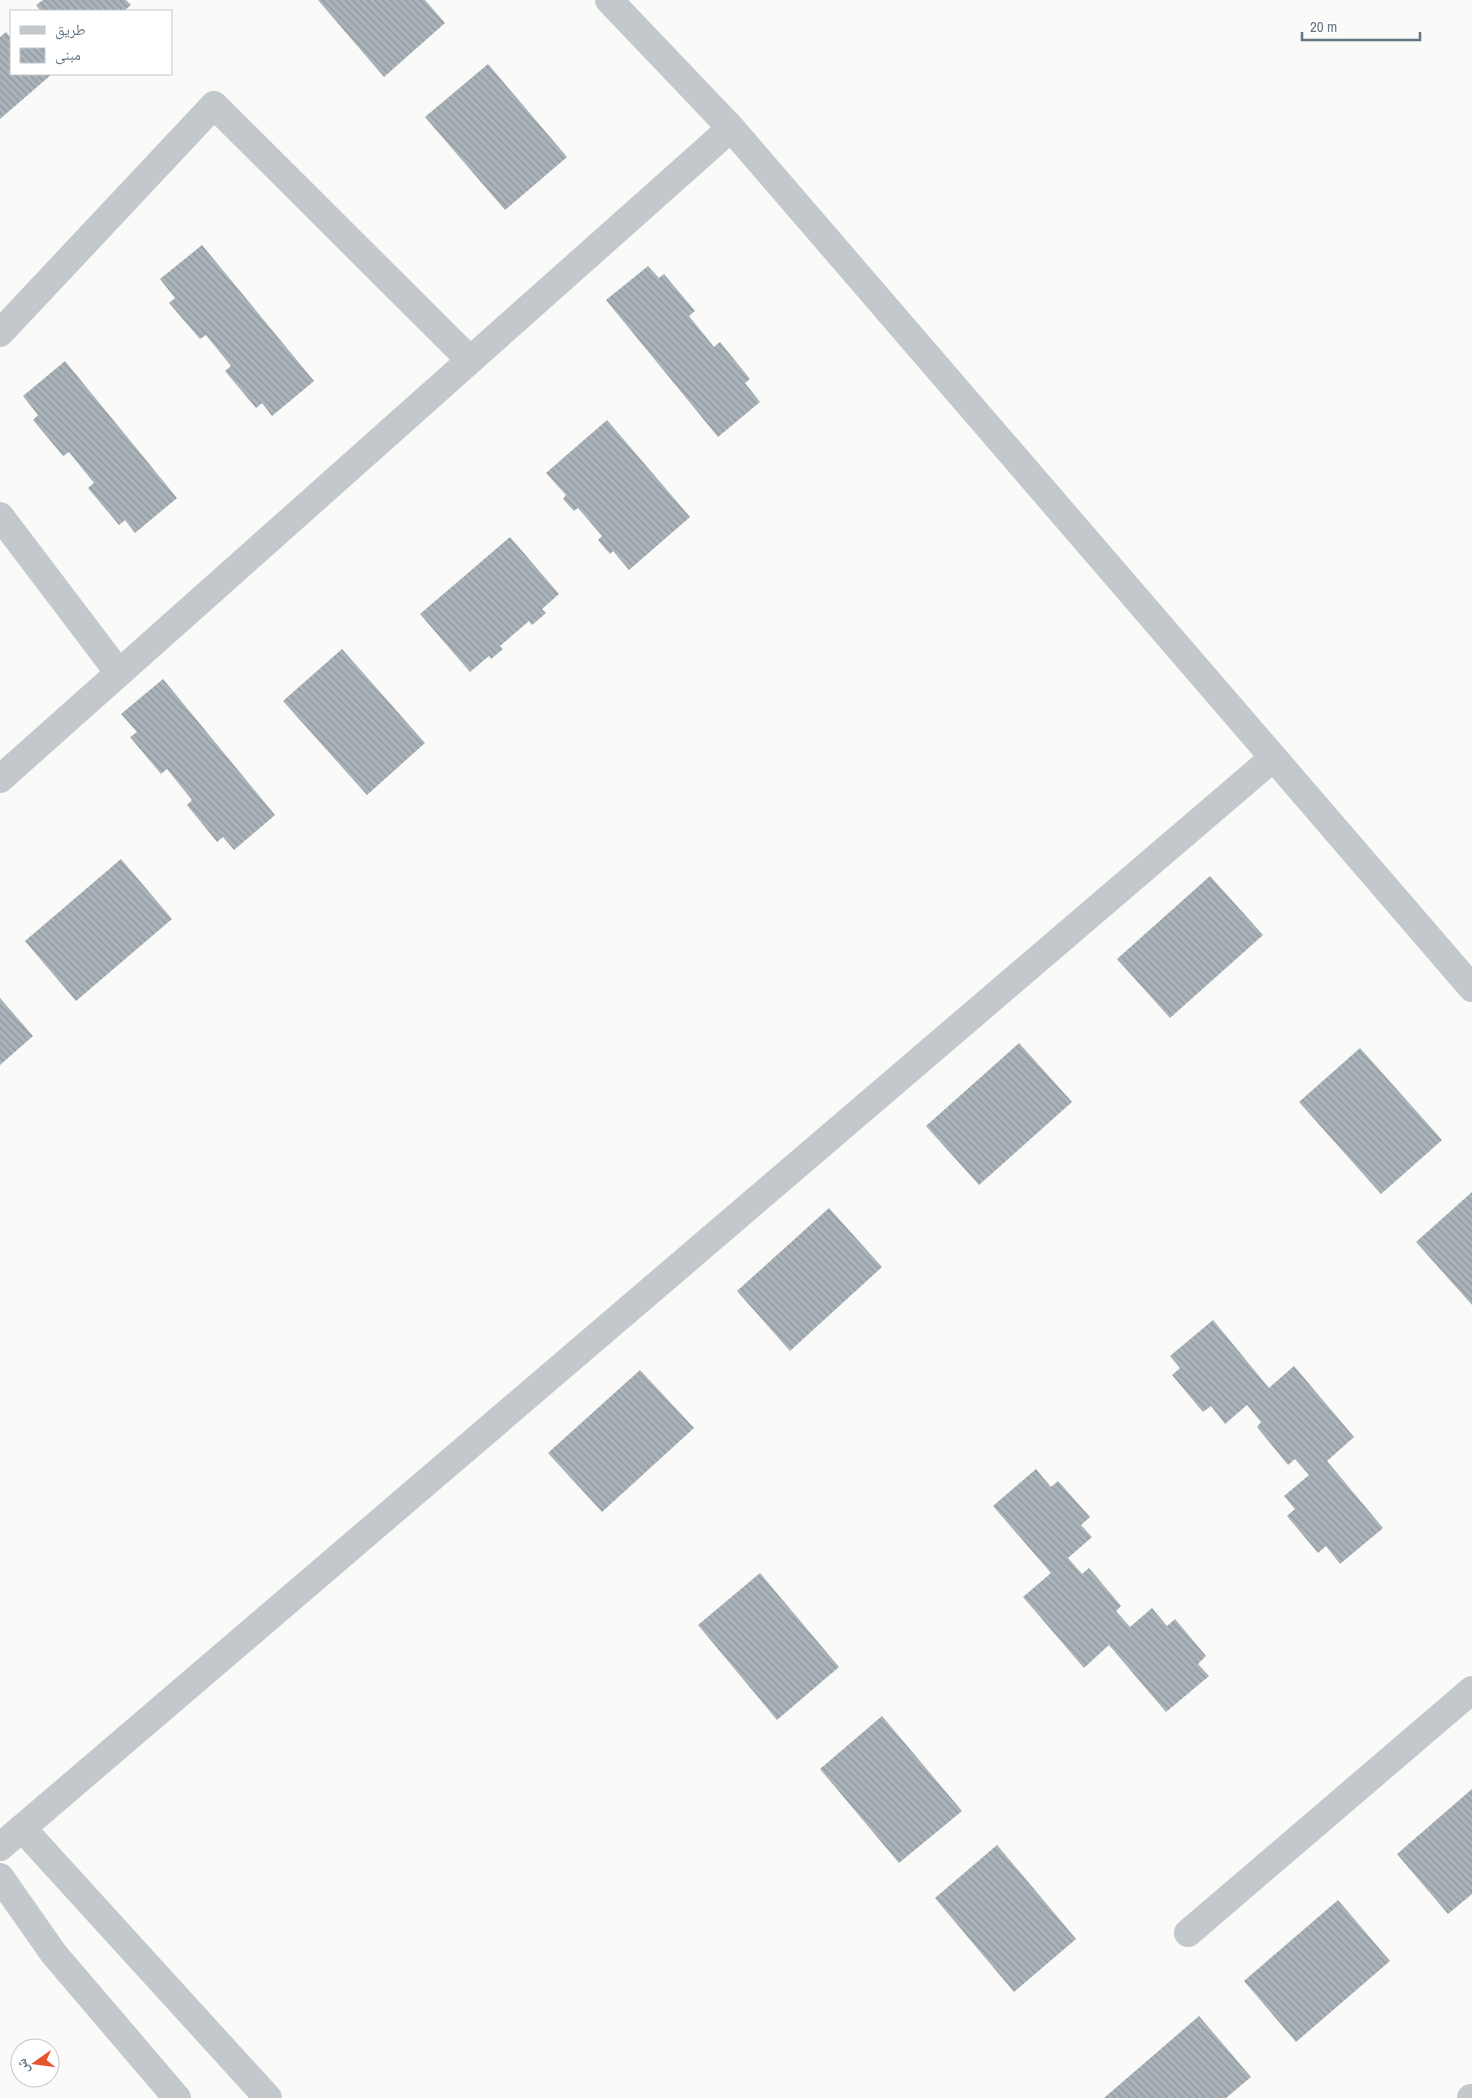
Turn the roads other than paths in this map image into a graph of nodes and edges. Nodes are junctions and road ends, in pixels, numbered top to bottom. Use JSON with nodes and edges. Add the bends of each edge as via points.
{"nodes":[{"id":1,"x":609,"y":0,"type":"edge"},
{"id":2,"x":731,"y":128,"type":"junction"},
{"id":3,"x":0,"y":334,"type":"edge"},
{"id":4,"x":470,"y":360,"type":"junction"},
{"id":5,"x":0,"y":516,"type":"edge"},
{"id":6,"x":118,"y":673,"type":"junction"},
{"id":7,"x":1273,"y":758,"type":"junction"},
{"id":8,"x":0,"y":779,"type":"edge"},
{"id":9,"x":1472,"y":988,"type":"edge"},
{"id":10,"x":1472,"y":1690,"type":"edge"},
{"id":11,"x":22,"y":1828,"type":"junction"},
{"id":12,"x":0,"y":1847,"type":"edge"},
{"id":13,"x":0,"y":1877,"type":"edge"},
{"id":14,"x":1188,"y":1933,"type":"dead end"},
{"id":15,"x":177,"y":2098,"type":"edge"},
{"id":16,"x":268,"y":2098,"type":"edge"}],
"edges":[{"from":1,"to":2,"type":"street"},
{"from":2,"to":4,"type":"street"},
{"from":2,"to":7,"type":"street"},
{"from":3,"to":4,"type":"street","via":[[214,104]]},
{"from":4,"to":6,"type":"street"},
{"from":5,"to":6,"type":"street"},
{"from":6,"to":8,"type":"street"},
{"from":7,"to":9,"type":"street"},
{"from":7,"to":11,"type":"street"},
{"from":10,"to":14,"type":"street"},
{"from":11,"to":12,"type":"street"},
{"from":11,"to":16,"type":"street"},
{"from":13,"to":15,"type":"street","via":[[54,1954]]}]}
